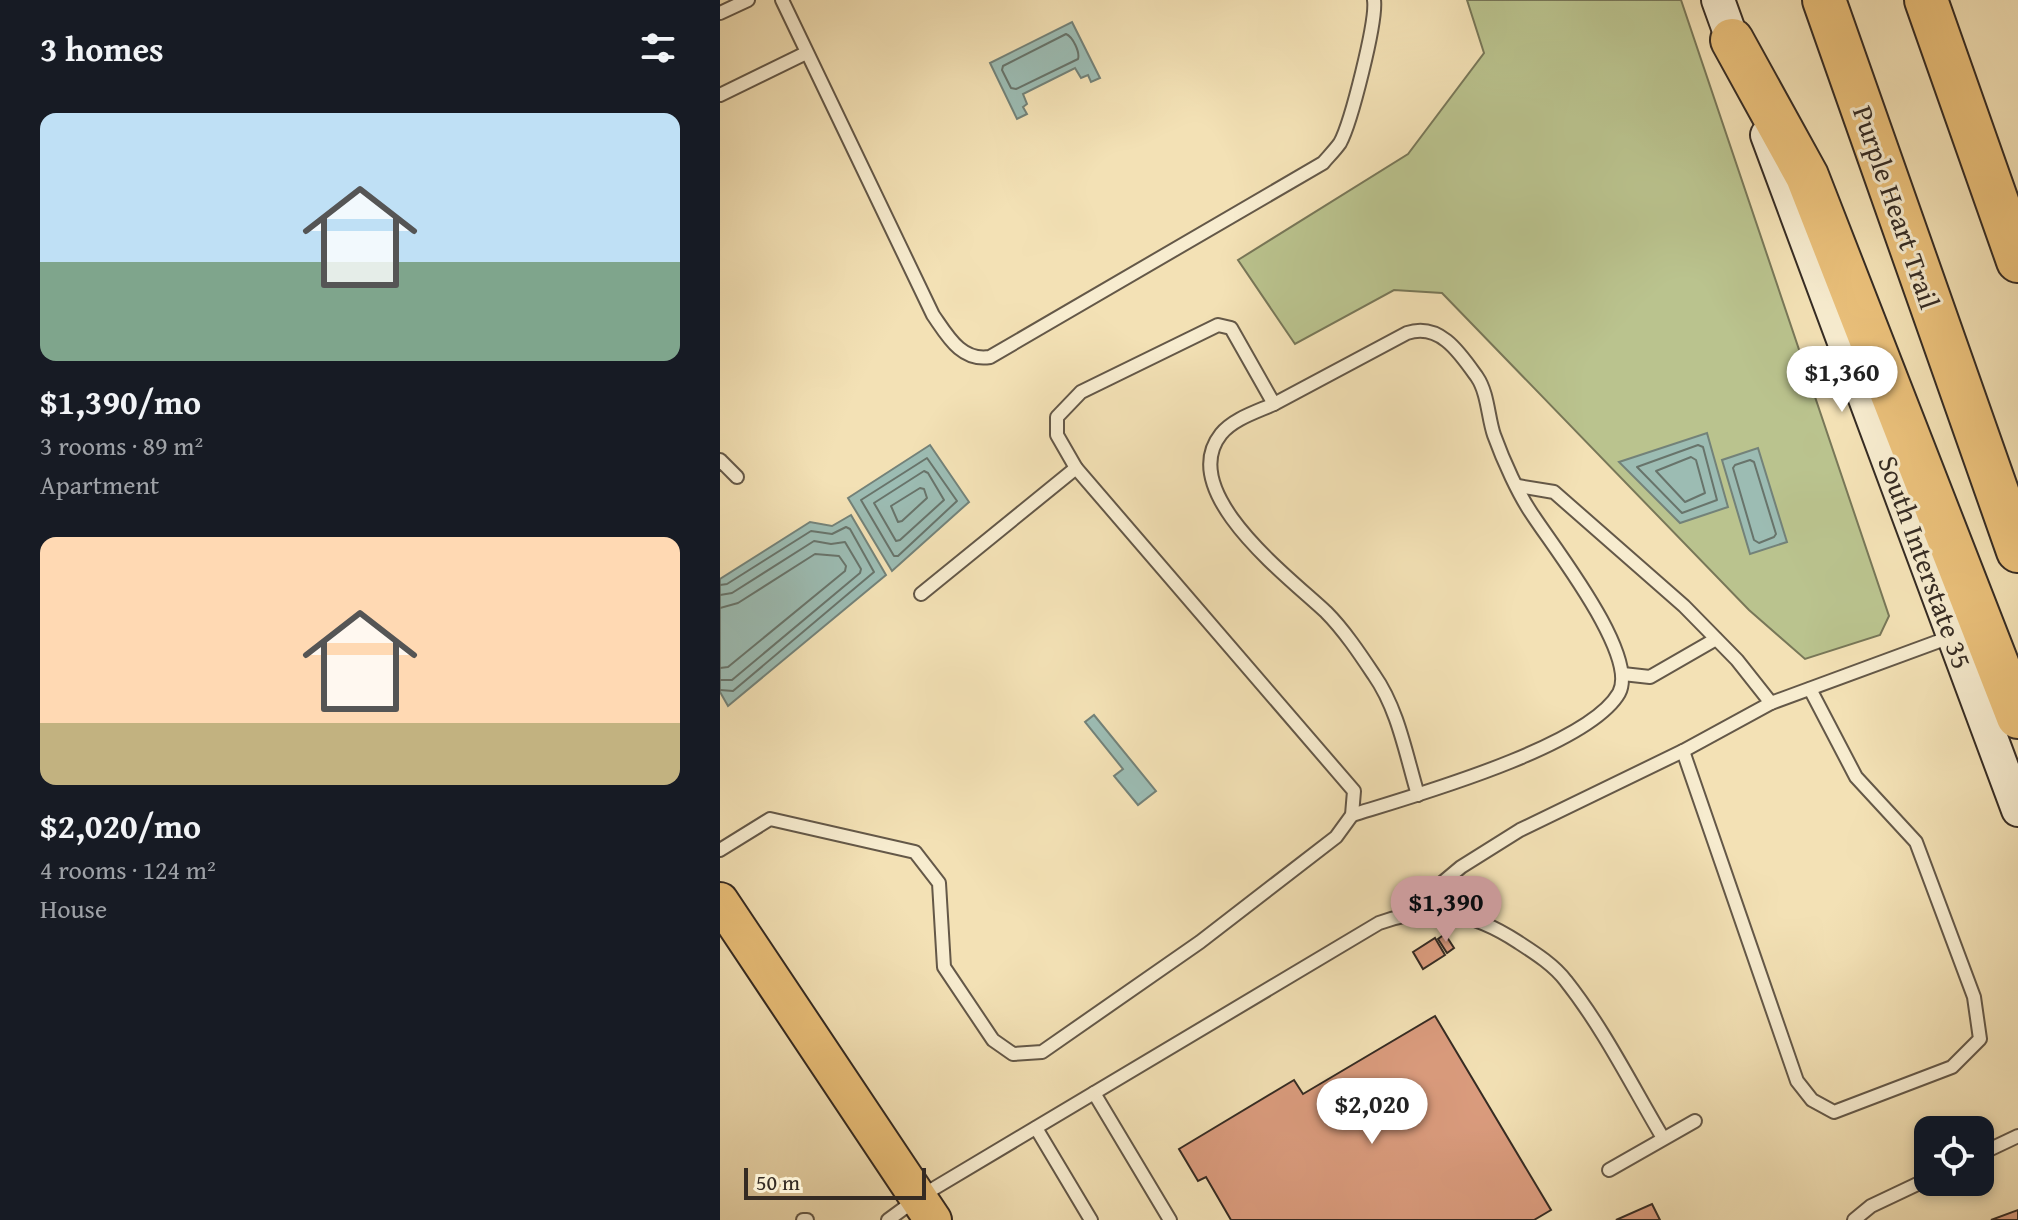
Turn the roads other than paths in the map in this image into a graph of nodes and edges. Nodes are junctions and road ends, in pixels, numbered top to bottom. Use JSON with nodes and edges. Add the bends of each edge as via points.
{"nodes":[{"id":1,"x":748,"y":0,"type":"edge"},
{"id":2,"x":782,"y":0,"type":"edge"},
{"id":3,"x":1374,"y":0,"type":"edge"},
{"id":4,"x":1718,"y":0,"type":"edge"},
{"id":5,"x":1824,"y":0,"type":"edge"},
{"id":6,"x":1926,"y":0,"type":"edge"},
{"id":7,"x":720,"y":13,"type":"edge"},
{"id":8,"x":1732,"y":40,"type":"junction"},
{"id":9,"x":806,"y":53,"type":"junction"},
{"id":10,"x":720,"y":95,"type":"edge"},
{"id":11,"x":2018,"y":261,"type":"edge"},
{"id":12,"x":1274,"y":404,"type":"junction"},
{"id":13,"x":720,"y":460,"type":"edge"},
{"id":14,"x":1076,"y":468,"type":"junction"},
{"id":15,"x":737,"y":477,"type":"dead end"},
{"id":16,"x":1518,"y":486,"type":"junction"},
{"id":17,"x":2018,"y":551,"type":"edge"},
{"id":18,"x":921,"y":594,"type":"dead end"},
{"id":19,"x":1954,"y":636,"type":"junction"},
{"id":20,"x":1716,"y":639,"type":"junction"},
{"id":21,"x":1623,"y":674,"type":"junction"},
{"id":22,"x":1810,"y":689,"type":"junction"},
{"id":23,"x":1771,"y":703,"type":"junction"},
{"id":24,"x":2018,"y":717,"type":"edge"},
{"id":25,"x":1683,"y":751,"type":"junction"},
{"id":26,"x":1418,"y":795,"type":"junction"},
{"id":27,"x":2018,"y":810,"type":"edge"},
{"id":28,"x":1352,"y":815,"type":"junction"},
{"id":29,"x":720,"y":850,"type":"edge"},
{"id":30,"x":720,"y":901,"type":"edge"},
{"id":31,"x":1406,"y":913,"type":"junction"},
{"id":32,"x":1094,"y":1093,"type":"junction"},
{"id":33,"x":1695,"y":1121,"type":"dead end"},
{"id":34,"x":1036,"y":1128,"type":"junction"},
{"id":35,"x":2018,"y":1136,"type":"edge"},
{"id":36,"x":1663,"y":1138,"type":"junction"},
{"id":37,"x":1994,"y":1147,"type":"edge"},
{"id":38,"x":1609,"y":1170,"type":"dead end"},
{"id":39,"x":1914,"y":1186,"type":"edge"},
{"id":40,"x":926,"y":1209,"type":"edge"},
{"id":41,"x":888,"y":1220,"type":"edge"},
{"id":42,"x":1091,"y":1220,"type":"edge"},
{"id":43,"x":1170,"y":1220,"type":"edge"},
{"id":44,"x":1854,"y":1220,"type":"edge"}],
"edges":[{"from":1,"to":7,"type":"lane"},
{"from":2,"to":9,"type":"lane"},
{"from":3,"to":9,"type":"lane","via":[[1348,122],[1323,163],[990,357],[978,359],[958,348],[933,315]]},
{"from":4,"to":8,"type":"main road","name":"South Interstate 35"},
{"from":5,"to":17,"type":"highway","name":"Purple Heart Trail"},
{"from":6,"to":11,"type":"highway"},
{"from":8,"to":19,"type":"main road","name":"South Interstate 35"},
{"from":8,"to":24,"type":"highway","via":[[1807,176]]},
{"from":9,"to":10,"type":"lane"},
{"from":12,"to":14,"type":"lane","via":[[1231,328],[1218,325],[1081,392],[1057,417],[1057,435]]},
{"from":12,"to":16,"type":"lane","via":[[1407,333],[1428,329],[1447,341],[1480,380],[1494,436]]},
{"from":12,"to":26,"type":"lane","via":[[1230,424],[1220,435],[1209,461],[1211,478],[1223,507],[1258,549],[1327,614],[1377,678]]},
{"from":13,"to":15,"type":"lane"},
{"from":14,"to":18,"type":"lane"},
{"from":14,"to":28,"type":"lane","via":[[1354,791]]},
{"from":16,"to":20,"type":"lane","via":[[1554,492]]},
{"from":16,"to":21,"type":"lane","via":[[1589,595]]},
{"from":19,"to":22,"type":"lane"},
{"from":19,"to":27,"type":"main road","name":"South Interstate 35"},
{"from":20,"to":21,"type":"lane","via":[[1650,677]]},
{"from":20,"to":23,"type":"lane"},
{"from":21,"to":26,"type":"lane","via":[[1620,691],[1599,715],[1572,733],[1471,778]]},
{"from":22,"to":23,"type":"lane"},
{"from":22,"to":25,"type":"lane","via":[[1856,777],[1916,842],[1974,997],[1980,1039],[1952,1067],[1834,1112],[1812,1100],[1797,1081]]},
{"from":23,"to":25,"type":"lane"},
{"from":25,"to":31,"type":"lane","via":[[1520,830],[1461,867]]},
{"from":26,"to":28,"type":"lane"},
{"from":28,"to":29,"type":"lane","via":[[1336,837],[1200,942],[1042,1052],[1013,1054],[993,1040],[944,967],[939,883],[915,852],[770,819]]},
{"from":30,"to":40,"type":"main road"},
{"from":31,"to":32,"type":"lane","via":[[1379,923]]},
{"from":31,"to":36,"type":"lane","via":[[1472,917],[1535,953],[1564,978]]},
{"from":32,"to":34,"type":"lane"},
{"from":32,"to":43,"type":"lane"},
{"from":33,"to":36,"type":"lane"},
{"from":34,"to":40,"type":"lane"},
{"from":34,"to":42,"type":"lane"},
{"from":35,"to":37,"type":"lane"},
{"from":36,"to":38,"type":"lane"},
{"from":39,"to":44,"type":"lane"},
{"from":40,"to":41,"type":"lane"}]}
